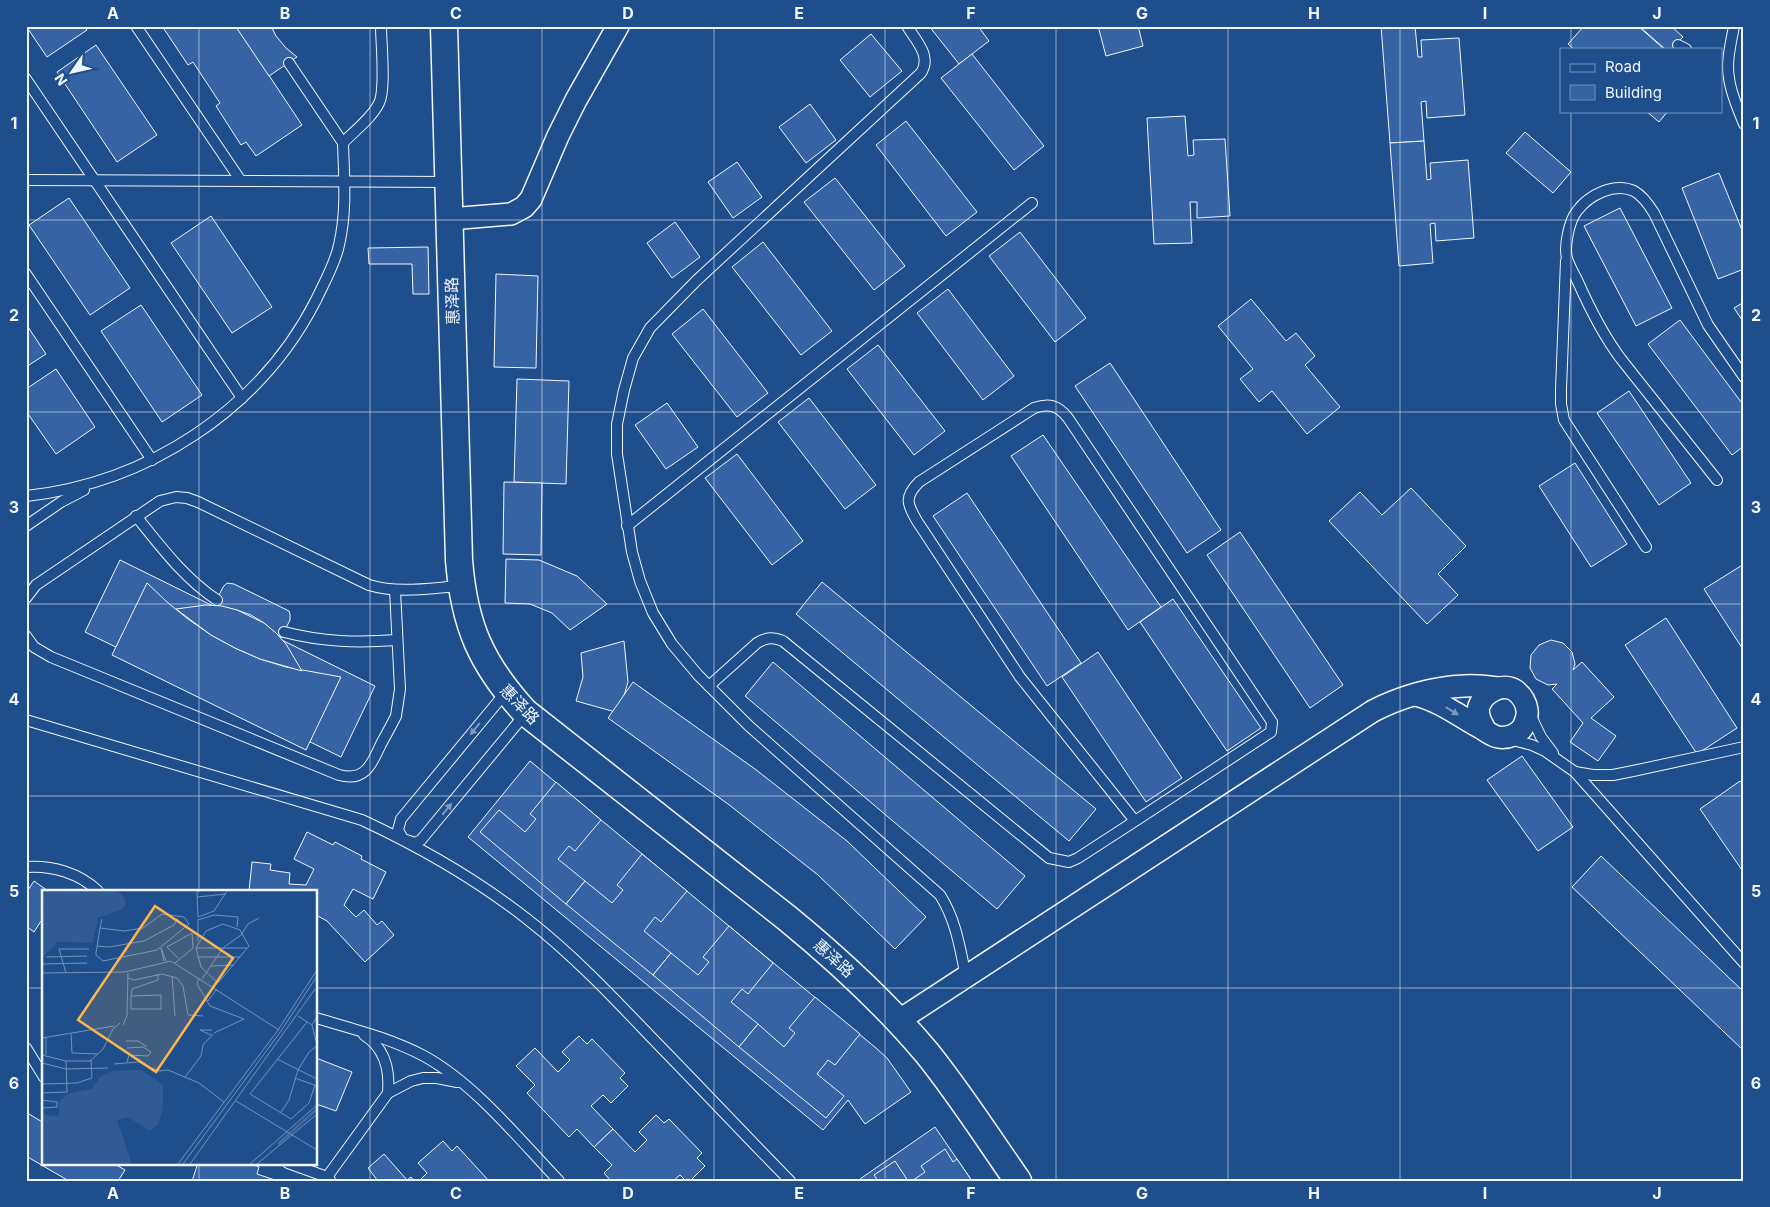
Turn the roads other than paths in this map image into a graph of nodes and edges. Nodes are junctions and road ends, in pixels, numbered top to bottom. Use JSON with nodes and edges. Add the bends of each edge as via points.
{"nodes":[{"id":1,"x":136,"y":26,"type":"edge"},
{"id":2,"x":381,"y":26,"type":"edge"},
{"id":3,"x":444,"y":26,"type":"edge"},
{"id":4,"x":618,"y":26,"type":"edge"},
{"id":5,"x":907,"y":26,"type":"edge"},
{"id":6,"x":1731,"y":28,"type":"edge"},
{"id":7,"x":1725,"y":56,"type":"edge"},
{"id":8,"x":289,"y":63,"type":"dead end"},
{"id":9,"x":26,"y":79,"type":"edge"},
{"id":10,"x":1744,"y":124,"type":"edge"},
{"id":11,"x":343,"y":143,"type":"junction"},
{"id":12,"x":26,"y":180,"type":"edge"},
{"id":13,"x":95,"y":181,"type":"junction"},
{"id":14,"x":241,"y":181,"type":"junction"},
{"id":15,"x":344,"y":182,"type":"junction"},
{"id":16,"x":449,"y":182,"type":"junction"},
{"id":17,"x":1032,"y":203,"type":"dead end"},
{"id":18,"x":450,"y":218,"type":"junction"},
{"id":19,"x":1567,"y":258,"type":"junction"},
{"id":20,"x":26,"y":274,"type":"edge"},
{"id":21,"x":1744,"y":377,"type":"edge"},
{"id":22,"x":242,"y":398,"type":"junction"},
{"id":23,"x":152,"y":460,"type":"junction"},
{"id":24,"x":119,"y":474,"type":"junction"},
{"id":25,"x":1717,"y":480,"type":"dead end"},
{"id":26,"x":38,"y":495,"type":"junction"},
{"id":27,"x":26,"y":496,"type":"edge"},
{"id":28,"x":44,"y":513,"type":"junction"},
{"id":29,"x":136,"y":516,"type":"junction"},
{"id":30,"x":26,"y":526,"type":"edge"},
{"id":31,"x":626,"y":526,"type":"junction"},
{"id":32,"x":1646,"y":547,"type":"dead end"},
{"id":33,"x":461,"y":586,"type":"junction"},
{"id":34,"x":395,"y":590,"type":"junction"},
{"id":35,"x":26,"y":598,"type":"edge"},
{"id":36,"x":217,"y":600,"type":"dead end"},
{"id":37,"x":284,"y":632,"type":"dead end"},
{"id":38,"x":26,"y":636,"type":"edge"},
{"id":39,"x":397,"y":640,"type":"junction"},
{"id":40,"x":709,"y":686,"type":"junction"},
{"id":41,"x":1500,"y":688,"type":"junction"},
{"id":42,"x":506,"y":692,"type":"junction"},
{"id":43,"x":1416,"y":695,"type":"junction"},
{"id":44,"x":1525,"y":701,"type":"junction"},
{"id":45,"x":526,"y":713,"type":"junction"},
{"id":46,"x":26,"y":720,"type":"edge"},
{"id":47,"x":1492,"y":734,"type":"junction"},
{"id":48,"x":1744,"y":747,"type":"edge"},
{"id":49,"x":1560,"y":761,"type":"junction"},
{"id":50,"x":1575,"y":772,"type":"junction"},
{"id":51,"x":401,"y":819,"type":"junction"},
{"id":52,"x":1135,"y":821,"type":"junction"},
{"id":53,"x":373,"y":825,"type":"junction"},
{"id":54,"x":425,"y":836,"type":"junction"},
{"id":55,"x":408,"y":842,"type":"junction"},
{"id":56,"x":429,"y":854,"type":"junction"},
{"id":57,"x":26,"y":868,"type":"edge"},
{"id":58,"x":97,"y":890,"type":"edge"},
{"id":59,"x":1744,"y":963,"type":"edge"},
{"id":60,"x":966,"y":977,"type":"junction"},
{"id":61,"x":318,"y":1019,"type":"edge"},
{"id":62,"x":898,"y":1021,"type":"junction"},
{"id":63,"x":359,"y":1031,"type":"junction"},
{"id":64,"x":26,"y":1048,"type":"edge"},
{"id":65,"x":42,"y":1074,"type":"edge"},
{"id":66,"x":464,"y":1085,"type":"junction"},
{"id":67,"x":388,"y":1093,"type":"junction"},
{"id":68,"x":291,"y":1164,"type":"edge"},
{"id":69,"x":329,"y":1179,"type":"edge"},
{"id":70,"x":559,"y":1181,"type":"edge"},
{"id":71,"x":790,"y":1181,"type":"edge"},
{"id":72,"x":1018,"y":1181,"type":"edge"}],
"edges":[{"from":1,"to":14,"type":"lane"},
{"from":2,"to":11,"type":"lane","via":[[381,100]]},
{"from":3,"to":16,"type":"street","name":"惠泽路"},
{"from":4,"to":18,"type":"street","via":[[576,100],[531,199],[524,207],[510,214]]},
{"from":5,"to":31,"type":"lane","via":[[925,56],[926,63],[921,73],[696,281],[650,328],[634,358],[618,424],[617,454]]},
{"from":6,"to":7,"type":"lane"},
{"from":7,"to":10,"type":"lane","via":[[1730,88]]},
{"from":8,"to":11,"type":"lane"},
{"from":9,"to":13,"type":"lane"},
{"from":11,"to":15,"type":"lane"},
{"from":12,"to":13,"type":"lane"},
{"from":13,"to":14,"type":"lane"},
{"from":13,"to":22,"type":"lane"},
{"from":14,"to":15,"type":"lane"},
{"from":15,"to":16,"type":"lane"},
{"from":15,"to":22,"type":"lane","via":[[339,246],[326,280],[289,343]]},
{"from":16,"to":18,"type":"street","name":"惠泽路"},
{"from":17,"to":31,"type":"lane"},
{"from":18,"to":33,"type":"street","name":"惠泽路"},
{"from":19,"to":21,"type":"lane","via":[[1569,225],[1586,202],[1609,189],[1634,191],[1645,199],[1654,213],[1708,324]]},
{"from":19,"to":25,"type":"lane","via":[[1610,345]]},
{"from":19,"to":32,"type":"lane","via":[[1561,389],[1564,420]]},
{"from":20,"to":23,"type":"lane"},
{"from":22,"to":23,"type":"lane","via":[[214,422]]},
{"from":23,"to":24,"type":"lane"},
{"from":24,"to":26,"type":"lane","via":[[83,486]]},
{"from":24,"to":28,"type":"lane"},
{"from":26,"to":27,"type":"lane"},
{"from":26,"to":28,"type":"lane","via":[[48,502]]},
{"from":28,"to":30,"type":"lane"},
{"from":29,"to":34,"type":"lane","via":[[160,501],[187,498],[369,585]]},
{"from":29,"to":35,"type":"lane","via":[[36,586]]},
{"from":29,"to":36,"type":"lane","via":[[175,564]]},
{"from":31,"to":40,"type":"lane","via":[[640,581],[653,613],[672,644]]},
{"from":33,"to":34,"type":"lane"},
{"from":33,"to":42,"type":"street","name":"惠泽路","via":[[465,610],[483,658]]},
{"from":34,"to":39,"type":"lane"},
{"from":37,"to":39,"type":"lane","via":[[330,641]]},
{"from":38,"to":39,"type":"lane","via":[[34,647],[51,657],[352,777],[372,763],[396,716],[400,690]]},
{"from":40,"to":52,"type":"lane","via":[[757,643],[765,638],[774,638],[783,641],[1049,858],[1069,862]]},
{"from":40,"to":60,"type":"lane","via":[[749,726],[940,895],[954,921]]},
{"from":41,"to":43,"type":"street","via":[[1451,687]]},
{"from":41,"to":44,"type":"street","via":[[1514,690]]},
{"from":41,"to":47,"type":"street","via":[[1486,694],[1479,707],[1479,720]]},
{"from":42,"to":45,"type":"street","name":"惠泽路"},
{"from":42,"to":51,"type":"lane","one_way":true},
{"from":43,"to":47,"type":"street","one_way":true,"via":[[1430,698]]},
{"from":43,"to":60,"type":"street","via":[[1373,711]]},
{"from":44,"to":47,"type":"street","via":[[1528,715],[1522,729],[1511,736]]},
{"from":44,"to":49,"type":"lane","via":[[1541,737]]},
{"from":54,"to":45,"type":"lane","one_way":true},
{"from":45,"to":62,"type":"street","name":"惠泽路","via":[[816,942]]},
{"from":46,"to":53,"type":"lane"},
{"from":47,"to":49,"type":"lane","via":[[1532,745]]},
{"from":48,"to":50,"type":"lane","via":[[1613,774]]},
{"from":49,"to":50,"type":"lane"},
{"from":50,"to":59,"type":"lane"},
{"from":51,"to":53,"type":"lane","via":[[389,827]]},
{"from":51,"to":55,"type":"lane","via":[[398,830]]},
{"from":52,"to":52,"type":"lane","via":[[1271,732],[1272,722],[1068,418],[1054,405],[1044,405],[1034,408],[919,482],[908,500],[917,521],[1020,676]]},
{"from":53,"to":55,"type":"lane"},
{"from":54,"to":55,"type":"lane"},
{"from":54,"to":56,"type":"lane","via":[[423,845]]},
{"from":55,"to":56,"type":"lane"},
{"from":56,"to":71,"type":"lane","via":[[528,919],[564,950]]},
{"from":57,"to":58,"type":"lane","via":[[53,868],[83,880]]},
{"from":60,"to":62,"type":"street"},
{"from":61,"to":63,"type":"lane"},
{"from":62,"to":72,"type":"street","name":"惠泽路","via":[[960,1097]]},
{"from":63,"to":66,"type":"lane","via":[[418,1053]]},
{"from":63,"to":67,"type":"lane","via":[[378,1047],[385,1059],[389,1075]]},
{"from":64,"to":65,"type":"lane"},
{"from":66,"to":67,"type":"lane","via":[[424,1078],[405,1083]]},
{"from":66,"to":70,"type":"lane"},
{"from":67,"to":69,"type":"lane"},
{"from":68,"to":69,"type":"lane"}]}
